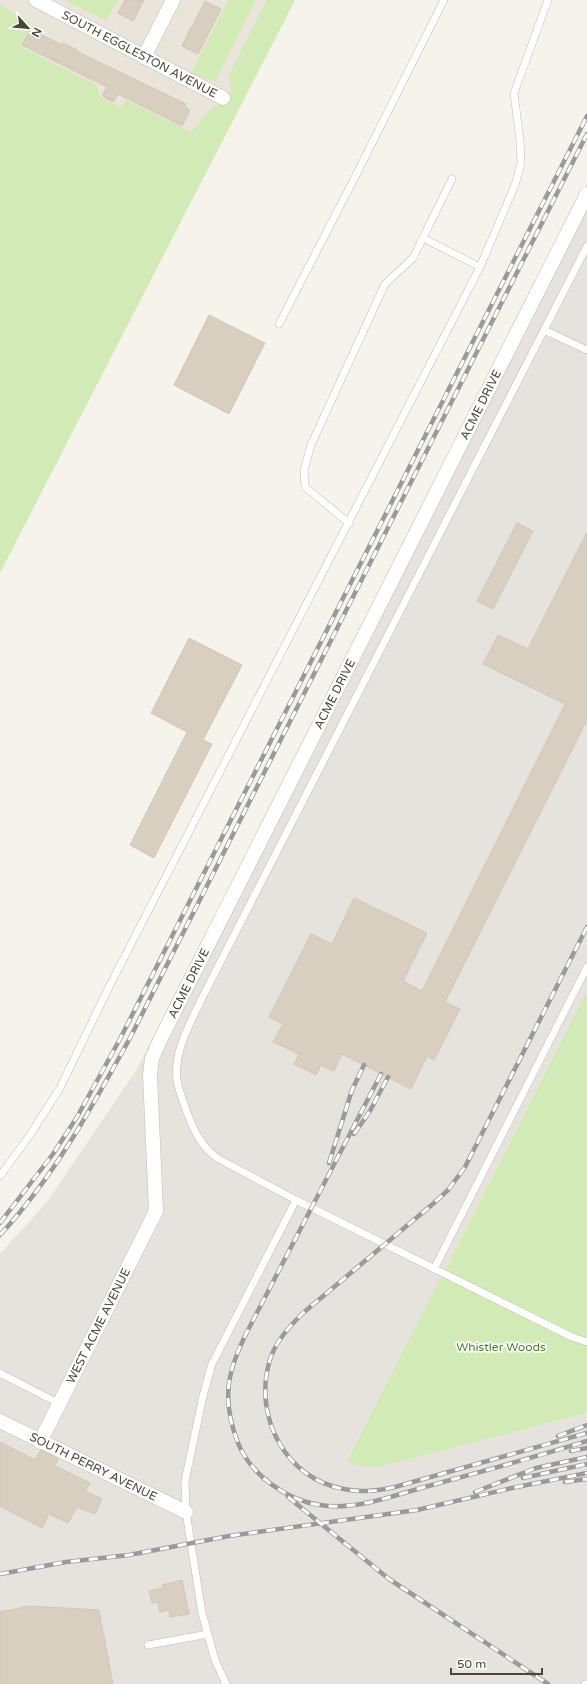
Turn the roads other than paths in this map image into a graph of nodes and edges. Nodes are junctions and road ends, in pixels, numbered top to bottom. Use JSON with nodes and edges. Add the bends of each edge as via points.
{"nodes":[{"id":1,"x":36,"y":0,"type":"edge"},
{"id":2,"x":173,"y":0,"type":"edge"},
{"id":3,"x":444,"y":0,"type":"edge"},
{"id":4,"x":548,"y":0,"type":"edge"},
{"id":5,"x":144,"y":57,"type":"junction"},
{"id":6,"x":223,"y":98,"type":"dead end"},
{"id":7,"x":452,"y":179,"type":"dead end"},
{"id":8,"x":587,"y":194,"type":"edge"},
{"id":9,"x":423,"y":238,"type":"junction"},
{"id":10,"x":587,"y":246,"type":"edge"},
{"id":11,"x":480,"y":266,"type":"junction"},
{"id":12,"x":279,"y":324,"type":"dead end"},
{"id":13,"x":544,"y":330,"type":"junction"},
{"id":14,"x":587,"y":350,"type":"edge"},
{"id":15,"x":349,"y":523,"type":"junction"},
{"id":16,"x":587,"y":967,"type":"edge"},
{"id":17,"x":0,"y":1176,"type":"edge"},
{"id":18,"x":296,"y":1200,"type":"junction"},
{"id":19,"x":156,"y":1211,"type":"joint"},
{"id":20,"x":434,"y":1268,"type":"junction"},
{"id":21,"x":587,"y":1342,"type":"edge"},
{"id":22,"x":0,"y":1373,"type":"edge"},
{"id":23,"x":60,"y":1404,"type":"junction"},
{"id":24,"x":0,"y":1421,"type":"edge"},
{"id":25,"x":40,"y":1442,"type":"junction"},
{"id":26,"x":186,"y":1512,"type":"junction"},
{"id":27,"x":208,"y":1634,"type":"junction"},
{"id":28,"x":148,"y":1645,"type":"dead end"},
{"id":29,"x":226,"y":1683,"type":"edge"}],
"edges":[{"from":1,"to":5,"type":"street","name":"SOUTH EGGLESTON AVENUE"},
{"from":2,"to":5,"type":"street"},
{"from":3,"to":12,"type":"lane"},
{"from":4,"to":11,"type":"lane","via":[[514,93],[521,163],[515,185]]},
{"from":5,"to":6,"type":"street","name":"SOUTH EGGLESTON AVENUE"},
{"from":7,"to":9,"type":"lane"},
{"from":8,"to":19,"type":"street","name":"ACME DRIVE","via":[[155,1051],[150,1075]]},
{"from":9,"to":11,"type":"lane"},
{"from":9,"to":15,"type":"lane","via":[[413,258],[384,284],[311,445],[304,470],[306,487]]},
{"from":10,"to":13,"type":"lane"},
{"from":11,"to":15,"type":"lane"},
{"from":13,"to":14,"type":"lane"},
{"from":13,"to":18,"type":"lane","via":[[191,1022],[177,1063],[180,1095],[200,1142],[217,1158]]},
{"from":15,"to":17,"type":"lane","via":[[110,985],[60,1088]]},
{"from":16,"to":20,"type":"lane"},
{"from":18,"to":20,"type":"lane"},
{"from":18,"to":26,"type":"lane","via":[[212,1364],[185,1481]]},
{"from":19,"to":23,"type":"street","name":"WEST ACME AVENUE"},
{"from":20,"to":21,"type":"lane","via":[[572,1337]]},
{"from":22,"to":23,"type":"lane"},
{"from":23,"to":25,"type":"street","name":"WEST ACME AVENUE"},
{"from":24,"to":25,"type":"street","name":"SOUTH PERRY AVENUE"},
{"from":25,"to":26,"type":"street","name":"SOUTH PERRY AVENUE"},
{"from":26,"to":27,"type":"lane","via":[[202,1613]]},
{"from":27,"to":28,"type":"lane"},
{"from":27,"to":29,"type":"lane","via":[[215,1660]]}]}
